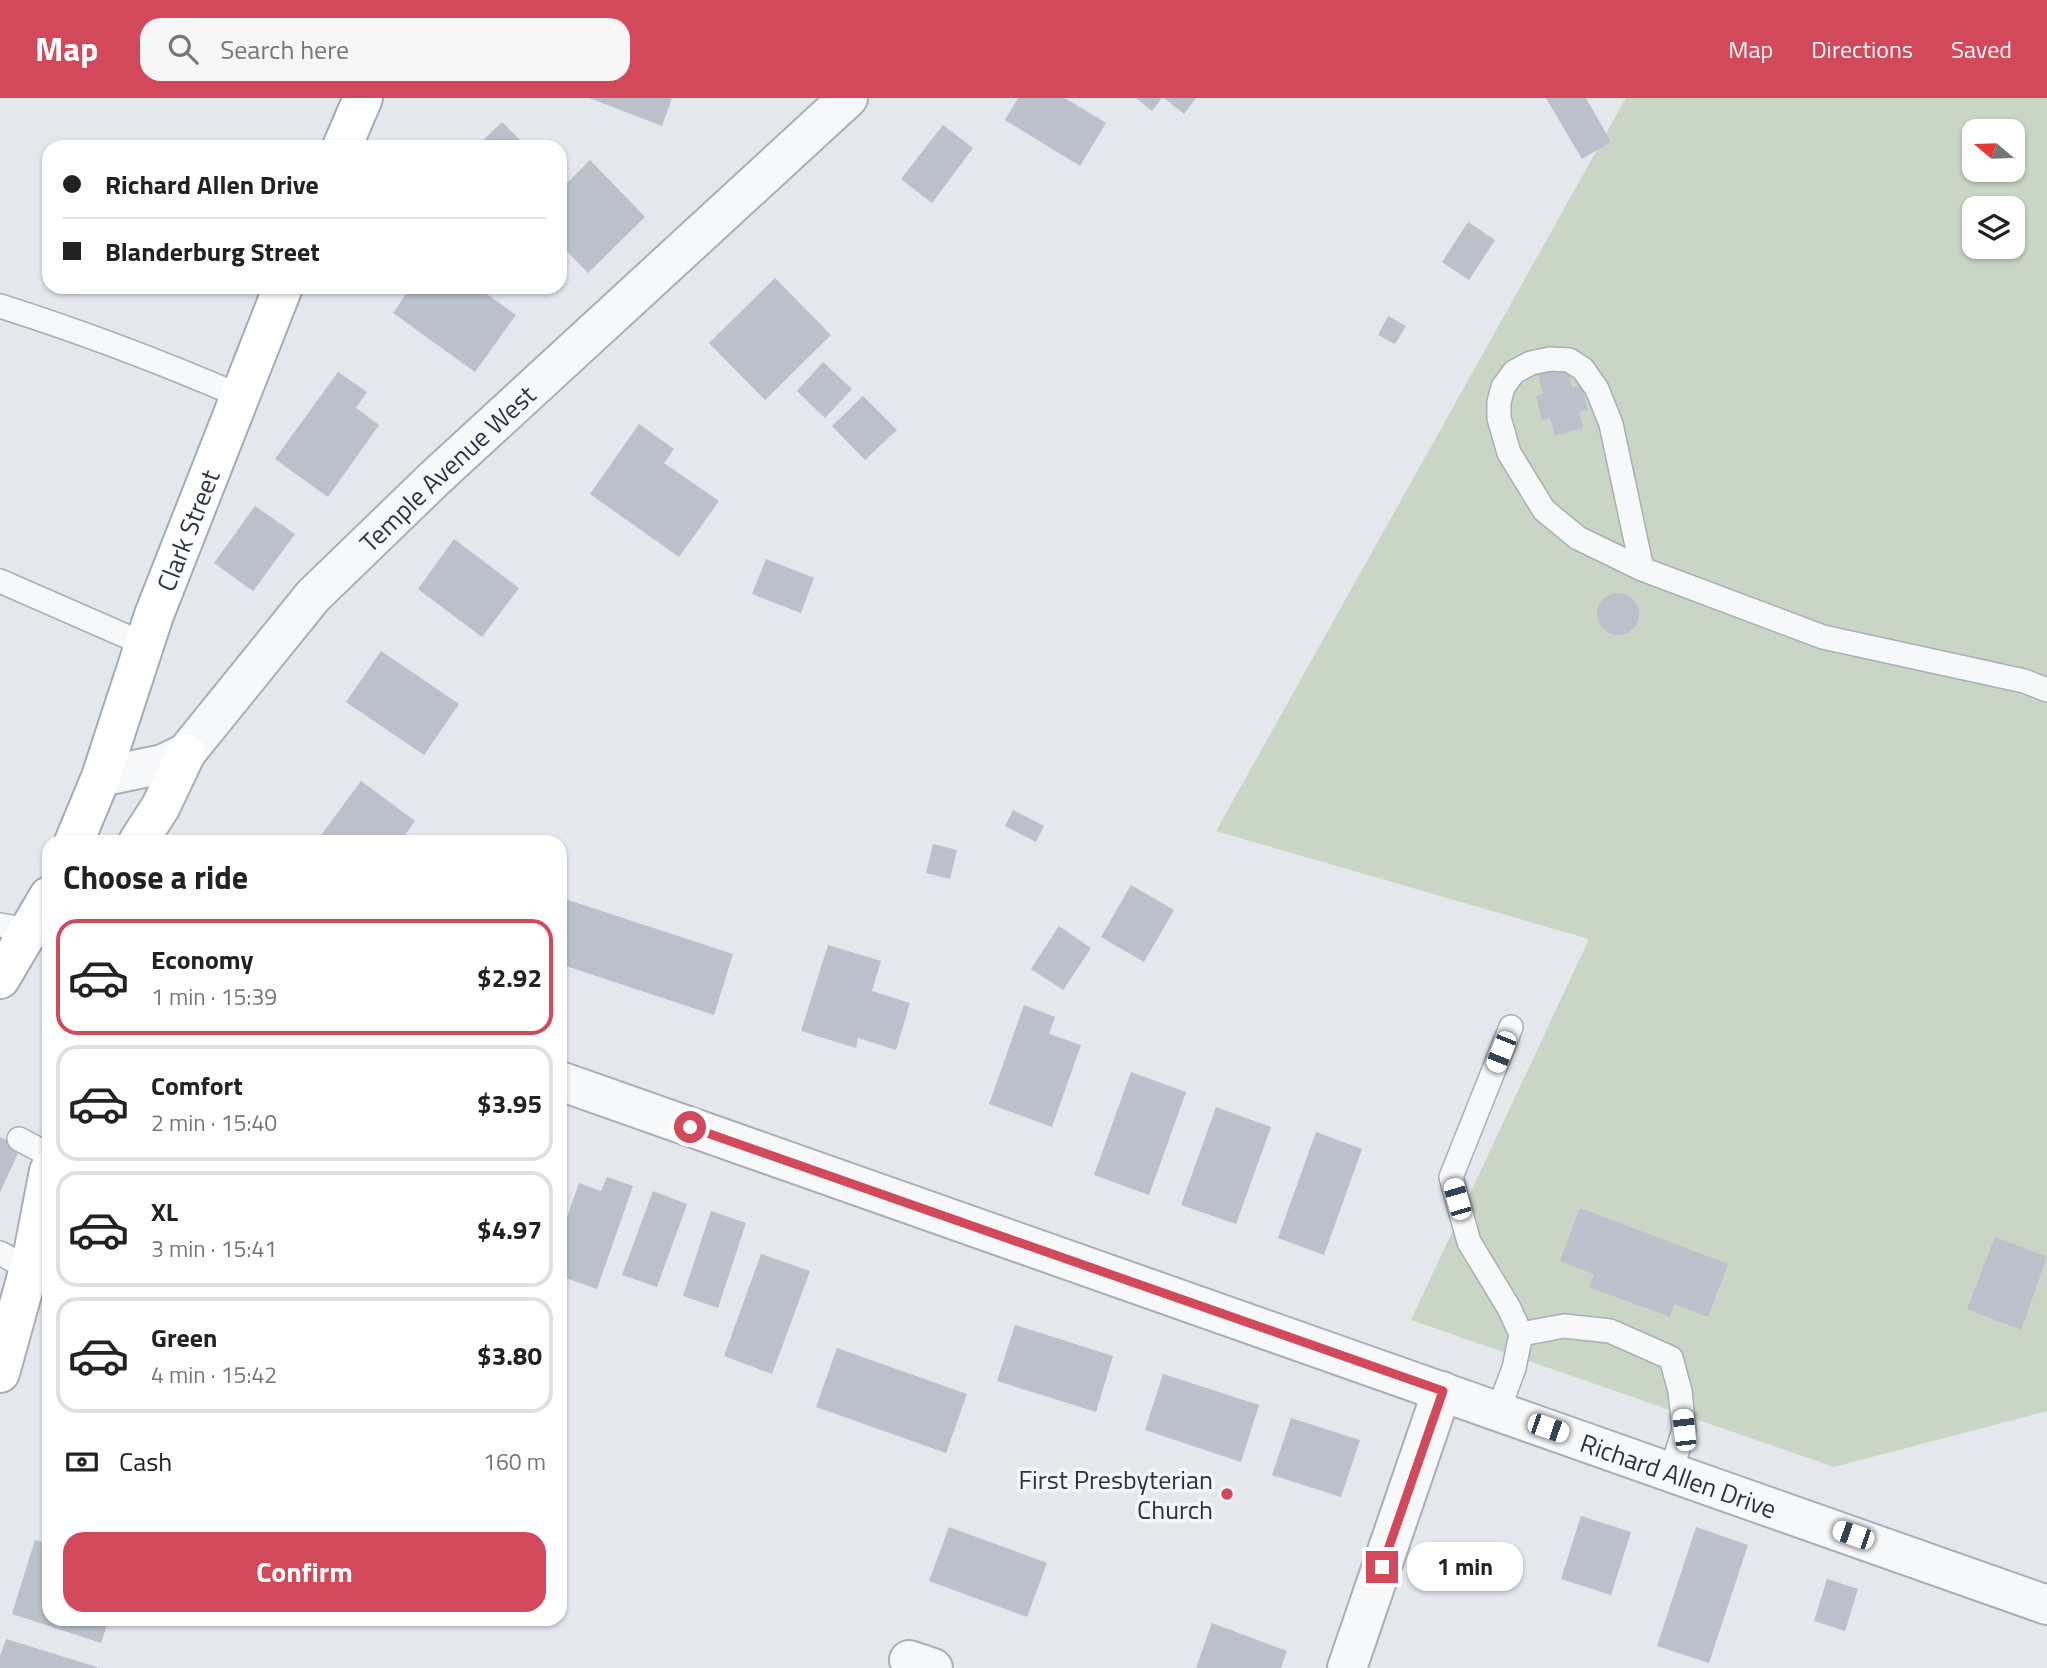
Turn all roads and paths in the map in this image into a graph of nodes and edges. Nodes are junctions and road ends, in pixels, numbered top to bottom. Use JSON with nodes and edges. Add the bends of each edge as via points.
{"nodes":[{"id":1,"x":363,"y":98,"type":"edge"},
{"id":2,"x":848,"y":98,"type":"edge"},
{"id":3,"x":345,"y":140,"type":"edge"},
{"id":4,"x":280,"y":294,"type":"edge"},
{"id":5,"x":0,"y":306,"type":"edge"},
{"id":6,"x":240,"y":396,"type":"junction"},
{"id":7,"x":1642,"y":569,"type":"junction"},
{"id":8,"x":0,"y":581,"type":"edge"},
{"id":9,"x":144,"y":644,"type":"junction"},
{"id":10,"x":2047,"y":690,"type":"edge"},
{"id":11,"x":186,"y":753,"type":"junction"},
{"id":12,"x":101,"y":777,"type":"junction"},
{"id":13,"x":77,"y":835,"type":"edge"},
{"id":14,"x":142,"y":835,"type":"edge"},
{"id":15,"x":42,"y":902,"type":"edge"},
{"id":16,"x":14,"y":928,"type":"edge"},
{"id":17,"x":0,"y":979,"type":"edge"},
{"id":18,"x":1511,"y":1027,"type":"dead end"},
{"id":19,"x":567,"y":1083,"type":"edge"},
{"id":20,"x":19,"y":1139,"type":"dead end"},
{"id":21,"x":42,"y":1151,"type":"edge"},
{"id":22,"x":42,"y":1189,"type":"edge"},
{"id":23,"x":14,"y":1261,"type":"edge"},
{"id":24,"x":1521,"y":1334,"type":"junction"},
{"id":25,"x":0,"y":1372,"type":"edge"},
{"id":26,"x":1443,"y":1391,"type":"junction"},
{"id":27,"x":1498,"y":1411,"type":"junction"},
{"id":28,"x":1671,"y":1471,"type":"junction"},
{"id":29,"x":2043,"y":1591,"type":"edge"},
{"id":30,"x":1347,"y":1668,"type":"edge"}],
"edges":[{"from":1,"to":3,"type":"main road"},
{"from":2,"to":11,"type":"street","name":"Temple Avenue West","via":[[313,596]]},
{"from":4,"to":6,"type":"main road","name":"Clark Street"},
{"from":5,"to":6,"type":"lane","via":[[69,328]]},
{"from":6,"to":9,"type":"main road","name":"Clark Street"},
{"from":7,"to":7,"type":"lane","via":[[1578,538],[1544,510],[1534,495],[1509,453],[1499,418],[1503,387],[1514,372],[1540,361],[1569,360],[1583,369],[1597,389],[1611,424]]},
{"from":7,"to":10,"type":"lane","via":[[1823,637]]},
{"from":8,"to":9,"type":"lane"},
{"from":9,"to":12,"type":"main road","name":"Clark Street"},
{"from":11,"to":12,"type":"street","name":"Temple Avenue West","via":[[163,764]]},
{"from":11,"to":14,"type":"main road"},
{"from":12,"to":13,"type":"main road"},
{"from":15,"to":16,"type":"main road"},
{"from":16,"to":17,"type":"main road"},
{"from":18,"to":24,"type":"lane","via":[[1451,1177],[1469,1242]]},
{"from":19,"to":26,"type":"street","name":"Richard Allen Drive"},
{"from":20,"to":21,"type":"lane"},
{"from":22,"to":23,"type":"main road"},
{"from":23,"to":25,"type":"main road"},
{"from":24,"to":27,"type":"lane"},
{"from":24,"to":28,"type":"lane","via":[[1564,1326],[1610,1331],[1671,1358],[1684,1430]]},
{"from":26,"to":27,"type":"street","name":"Richard Allen Drive"},
{"from":26,"to":30,"type":"street"},
{"from":27,"to":28,"type":"street","name":"Richard Allen Drive"},
{"from":28,"to":29,"type":"street","name":"Richard Allen Drive"}]}
